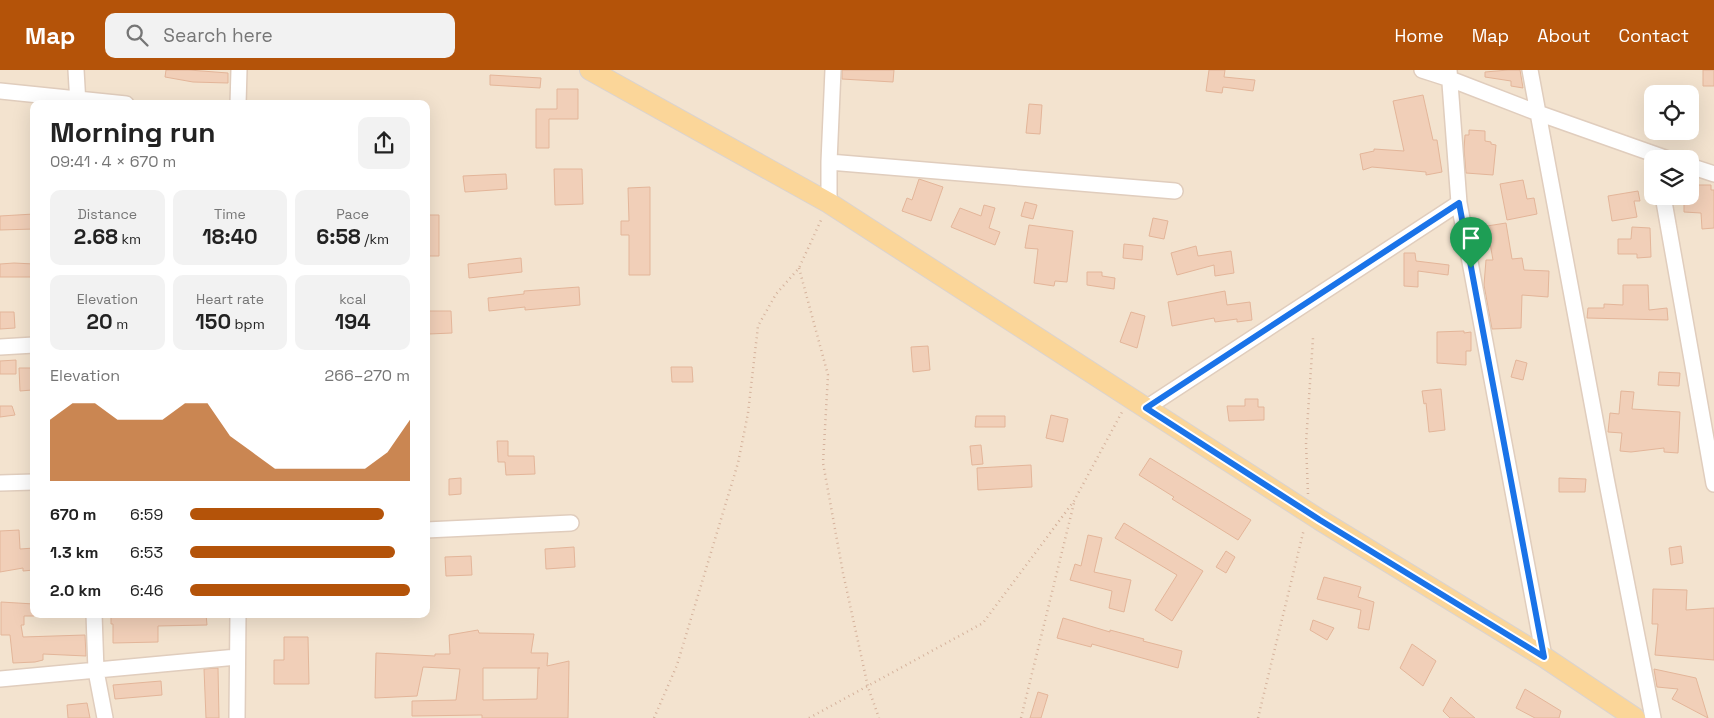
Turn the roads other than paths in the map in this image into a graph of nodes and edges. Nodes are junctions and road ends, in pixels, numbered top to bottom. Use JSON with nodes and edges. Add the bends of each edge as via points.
{"nodes":[{"id":1,"x":76,"y":70,"type":"edge"},
{"id":2,"x":239,"y":70,"type":"edge"},
{"id":3,"x":590,"y":70,"type":"edge"},
{"id":4,"x":833,"y":70,"type":"edge"},
{"id":5,"x":1422,"y":70,"type":"edge"},
{"id":6,"x":1530,"y":70,"type":"edge"},
{"id":7,"x":1449,"y":74,"type":"edge"},
{"id":8,"x":0,"y":92,"type":"edge"},
{"id":9,"x":62,"y":100,"type":"edge"},
{"id":10,"x":78,"y":100,"type":"edge"},
{"id":11,"x":238,"y":100,"type":"edge"},
{"id":12,"x":1538,"y":113,"type":"junction"},
{"id":13,"x":1644,"y":151,"type":"edge"},
{"id":14,"x":828,"y":162,"type":"junction"},
{"id":15,"x":1699,"y":169,"type":"edge"},
{"id":16,"x":1714,"y":174,"type":"edge"},
{"id":17,"x":1175,"y":191,"type":"dead end"},
{"id":18,"x":829,"y":203,"type":"junction"},
{"id":19,"x":1459,"y":203,"type":"junction"},
{"id":20,"x":1665,"y":205,"type":"edge"},
{"id":21,"x":30,"y":345,"type":"edge"},
{"id":22,"x":0,"y":347,"type":"edge"},
{"id":23,"x":1138,"y":403,"type":"junction"},
{"id":24,"x":30,"y":482,"type":"edge"},
{"id":25,"x":0,"y":483,"type":"edge"},
{"id":26,"x":1714,"y":484,"type":"edge"},
{"id":27,"x":571,"y":523,"type":"dead end"},
{"id":28,"x":430,"y":530,"type":"edge"},
{"id":29,"x":94,"y":618,"type":"edge"},
{"id":30,"x":238,"y":618,"type":"edge"},
{"id":31,"x":237,"y":657,"type":"junction"},
{"id":32,"x":1544,"y":657,"type":"junction"},
{"id":33,"x":96,"y":671,"type":"junction"},
{"id":34,"x":0,"y":679,"type":"edge"},
{"id":35,"x":1626,"y":715,"type":"edge"},
{"id":36,"x":105,"y":718,"type":"edge"},
{"id":37,"x":237,"y":718,"type":"edge"},
{"id":38,"x":1653,"y":718,"type":"edge"}],
"edges":[{"from":1,"to":10,"type":"street"},
{"from":2,"to":11,"type":"street"},
{"from":3,"to":18,"type":"main road"},
{"from":4,"to":14,"type":"street"},
{"from":5,"to":7,"type":"street"},
{"from":6,"to":12,"type":"street"},
{"from":7,"to":12,"type":"street"},
{"from":7,"to":19,"type":"street"},
{"from":8,"to":9,"type":"street"},
{"from":12,"to":13,"type":"street"},
{"from":12,"to":38,"type":"street"},
{"from":14,"to":17,"type":"street"},
{"from":14,"to":18,"type":"street"},
{"from":15,"to":16,"type":"street"},
{"from":18,"to":23,"type":"main road"},
{"from":19,"to":23,"type":"street"},
{"from":19,"to":32,"type":"street"},
{"from":20,"to":26,"type":"street"},
{"from":21,"to":22,"type":"street"},
{"from":23,"to":32,"type":"main road"},
{"from":24,"to":25,"type":"street"},
{"from":27,"to":28,"type":"street"},
{"from":29,"to":33,"type":"street"},
{"from":30,"to":31,"type":"street"},
{"from":31,"to":33,"type":"street"},
{"from":31,"to":37,"type":"street"},
{"from":32,"to":35,"type":"main road"},
{"from":33,"to":34,"type":"street"},
{"from":33,"to":36,"type":"street"}]}
